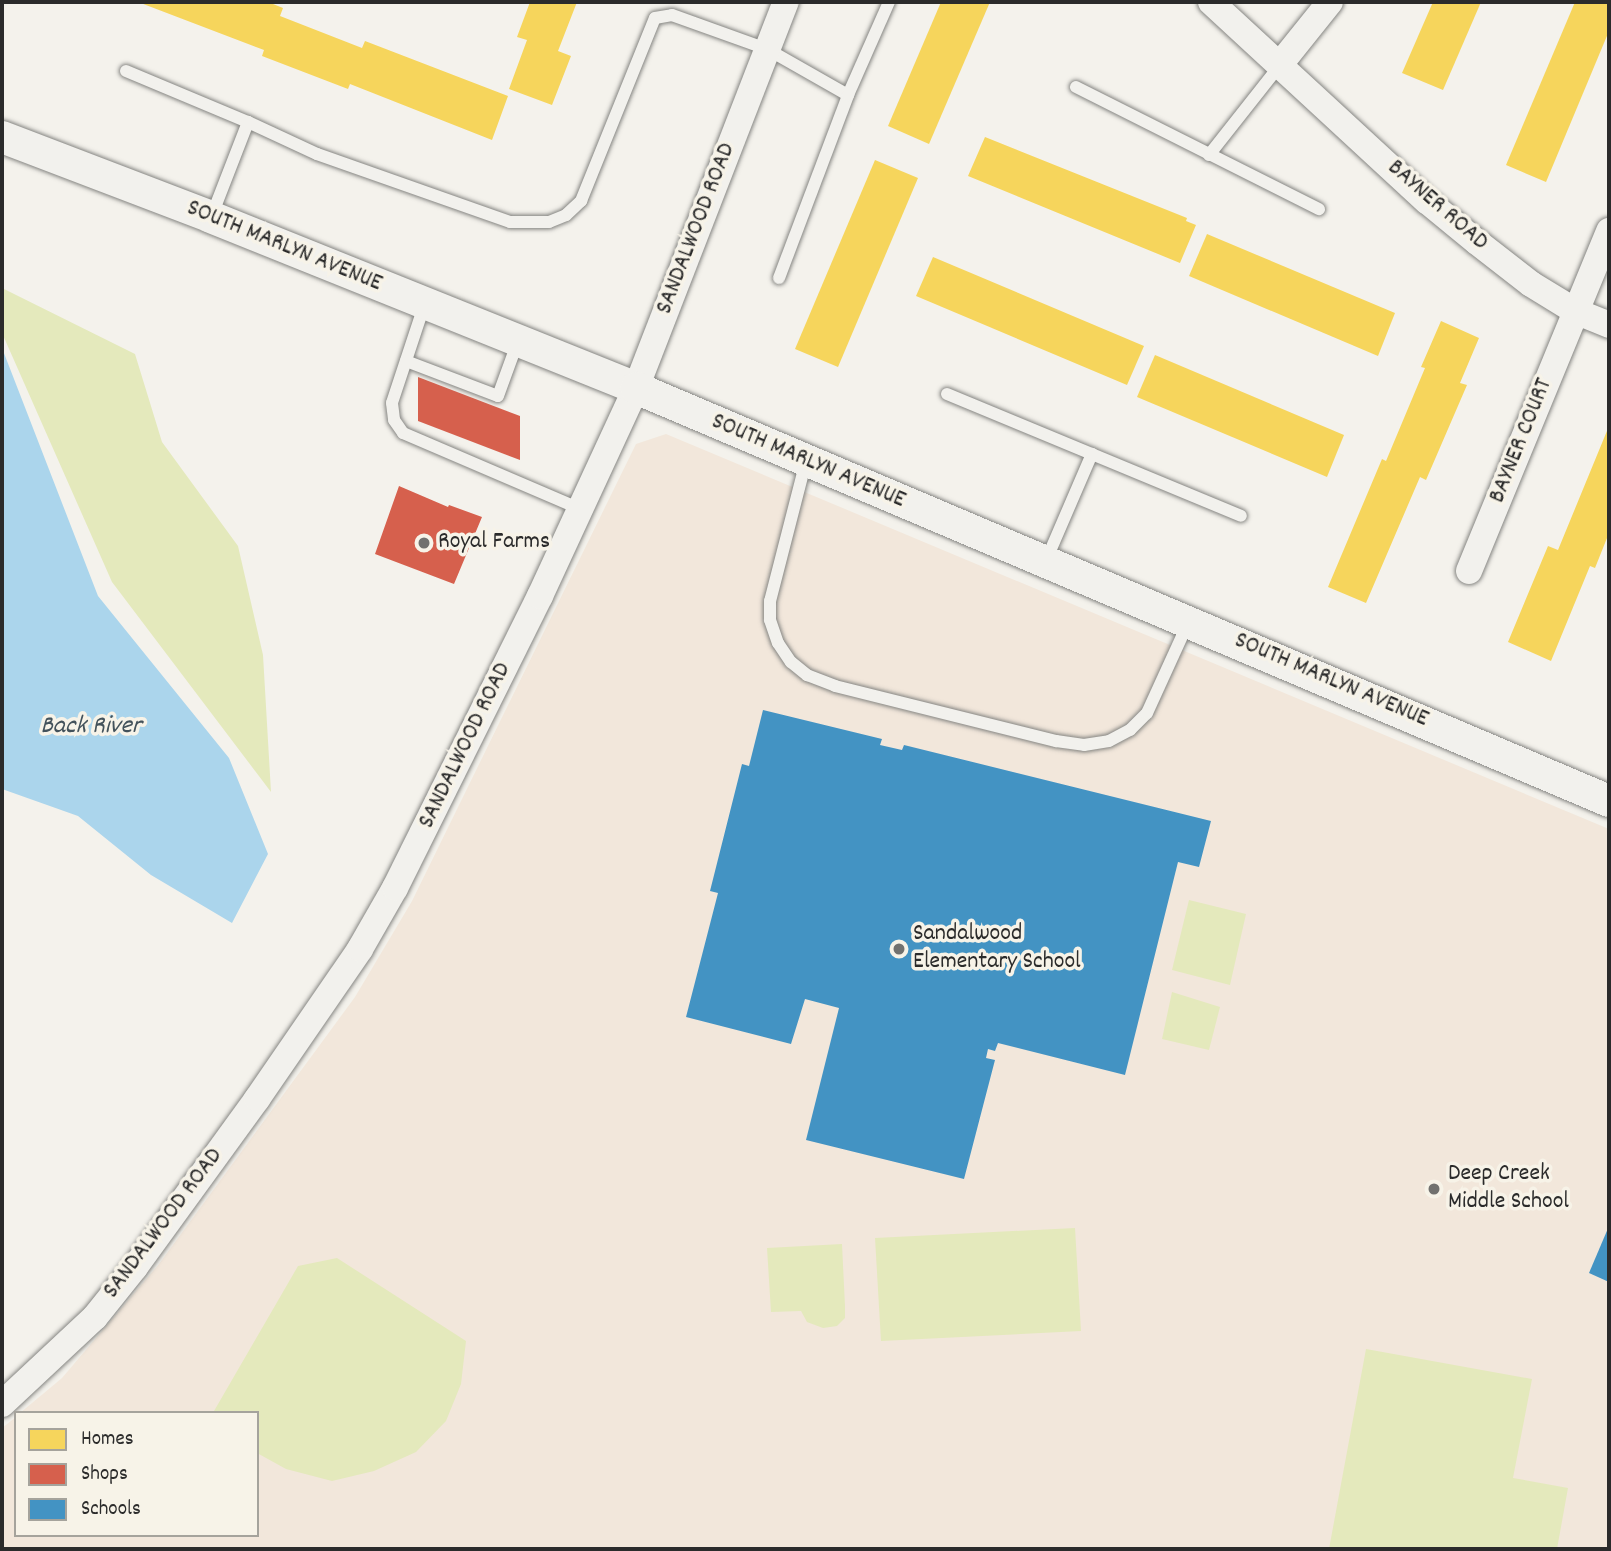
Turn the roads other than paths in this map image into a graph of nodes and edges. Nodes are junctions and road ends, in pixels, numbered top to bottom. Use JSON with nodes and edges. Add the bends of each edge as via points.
{"nodes":[{"id":1,"x":786,"y":2,"type":"edge"},
{"id":2,"x":889,"y":2,"type":"edge"},
{"id":3,"x":1211,"y":2,"type":"edge"},
{"id":4,"x":1330,"y":2,"type":"edge"},
{"id":5,"x":766,"y":49,"type":"junction"},
{"id":6,"x":1282,"y":63,"type":"junction"},
{"id":7,"x":126,"y":71,"type":"dead end"},
{"id":8,"x":1076,"y":86,"type":"dead end"},
{"id":9,"x":848,"y":95,"type":"junction"},
{"id":10,"x":248,"y":122,"type":"junction"},
{"id":11,"x":2,"y":137,"type":"edge"},
{"id":12,"x":1209,"y":155,"type":"junction"},
{"id":13,"x":1319,"y":209,"type":"dead end"},
{"id":14,"x":211,"y":217,"type":"junction"},
{"id":15,"x":1609,"y":231,"type":"edge"},
{"id":16,"x":779,"y":278,"type":"dead end"},
{"id":17,"x":425,"y":303,"type":"junction"},
{"id":18,"x":1575,"y":311,"type":"junction"},
{"id":19,"x":1609,"y":325,"type":"edge"},
{"id":20,"x":518,"y":341,"type":"junction"},
{"id":21,"x":406,"y":361,"type":"junction"},
{"id":22,"x":635,"y":388,"type":"junction"},
{"id":23,"x":947,"y":394,"type":"dead end"},
{"id":24,"x":1091,"y":454,"type":"junction"},
{"id":25,"x":806,"y":461,"type":"junction"},
{"id":26,"x":580,"y":509,"type":"junction"},
{"id":27,"x":1241,"y":516,"type":"dead end"},
{"id":28,"x":1045,"y":563,"type":"junction"},
{"id":29,"x":1469,"y":571,"type":"dead end"},
{"id":30,"x":1189,"y":620,"type":"junction"},
{"id":31,"x":1609,"y":800,"type":"edge"},
{"id":32,"x":2,"y":1404,"type":"edge"}],
"edges":[{"from":1,"to":5,"type":"street","name":"SANDALWOOD ROAD"},
{"from":2,"to":9,"type":"lane"},
{"from":3,"to":6,"type":"street","name":"BAYNER ROAD"},
{"from":4,"to":6,"type":"street"},
{"from":5,"to":9,"type":"lane"},
{"from":5,"to":10,"type":"lane","via":[[672,15],[655,18],[581,201],[549,222],[510,222],[470,210],[317,154]]},
{"from":5,"to":22,"type":"street","name":"SANDALWOOD ROAD"},
{"from":6,"to":12,"type":"lane"},
{"from":6,"to":18,"type":"street","name":"BAYNER ROAD","via":[[1427,201],[1531,284]]},
{"from":7,"to":10,"type":"lane"},
{"from":8,"to":12,"type":"lane"},
{"from":9,"to":16,"type":"lane"},
{"from":10,"to":14,"type":"lane"},
{"from":11,"to":14,"type":"street","name":"SOUTH MARLYN AVENUE"},
{"from":12,"to":13,"type":"lane"},
{"from":14,"to":17,"type":"street","name":"SOUTH MARLYN AVENUE"},
{"from":15,"to":18,"type":"street","name":"BAYNER COURT"},
{"from":17,"to":20,"type":"street","name":"SOUTH MARLYN AVENUE"},
{"from":17,"to":21,"type":"lane"},
{"from":18,"to":19,"type":"street","name":"BAYNER ROAD"},
{"from":18,"to":29,"type":"street","name":"BAYNER COURT"},
{"from":20,"to":21,"type":"lane","via":[[498,397]]},
{"from":20,"to":22,"type":"street","name":"SOUTH MARLYN AVENUE"},
{"from":21,"to":26,"type":"lane","via":[[392,403],[394,420],[403,433]]},
{"from":22,"to":25,"type":"street","name":"SOUTH MARLYN AVENUE"},
{"from":22,"to":26,"type":"street","name":"SANDALWOOD ROAD"},
{"from":23,"to":24,"type":"lane"},
{"from":24,"to":27,"type":"lane"},
{"from":24,"to":28,"type":"lane"},
{"from":25,"to":28,"type":"street","name":"SOUTH MARLYN AVENUE"},
{"from":25,"to":30,"type":"lane","via":[[770,601],[770,620],[785,652],[807,675],[835,686],[1084,745],[1109,741],[1130,730],[1147,713]]},
{"from":26,"to":32,"type":"street","name":"SANDALWOOD ROAD","via":[[437,809],[360,949],[135,1267],[94,1317]]},
{"from":28,"to":30,"type":"street","name":"SOUTH MARLYN AVENUE"},
{"from":30,"to":31,"type":"street","name":"SOUTH MARLYN AVENUE"}]}
